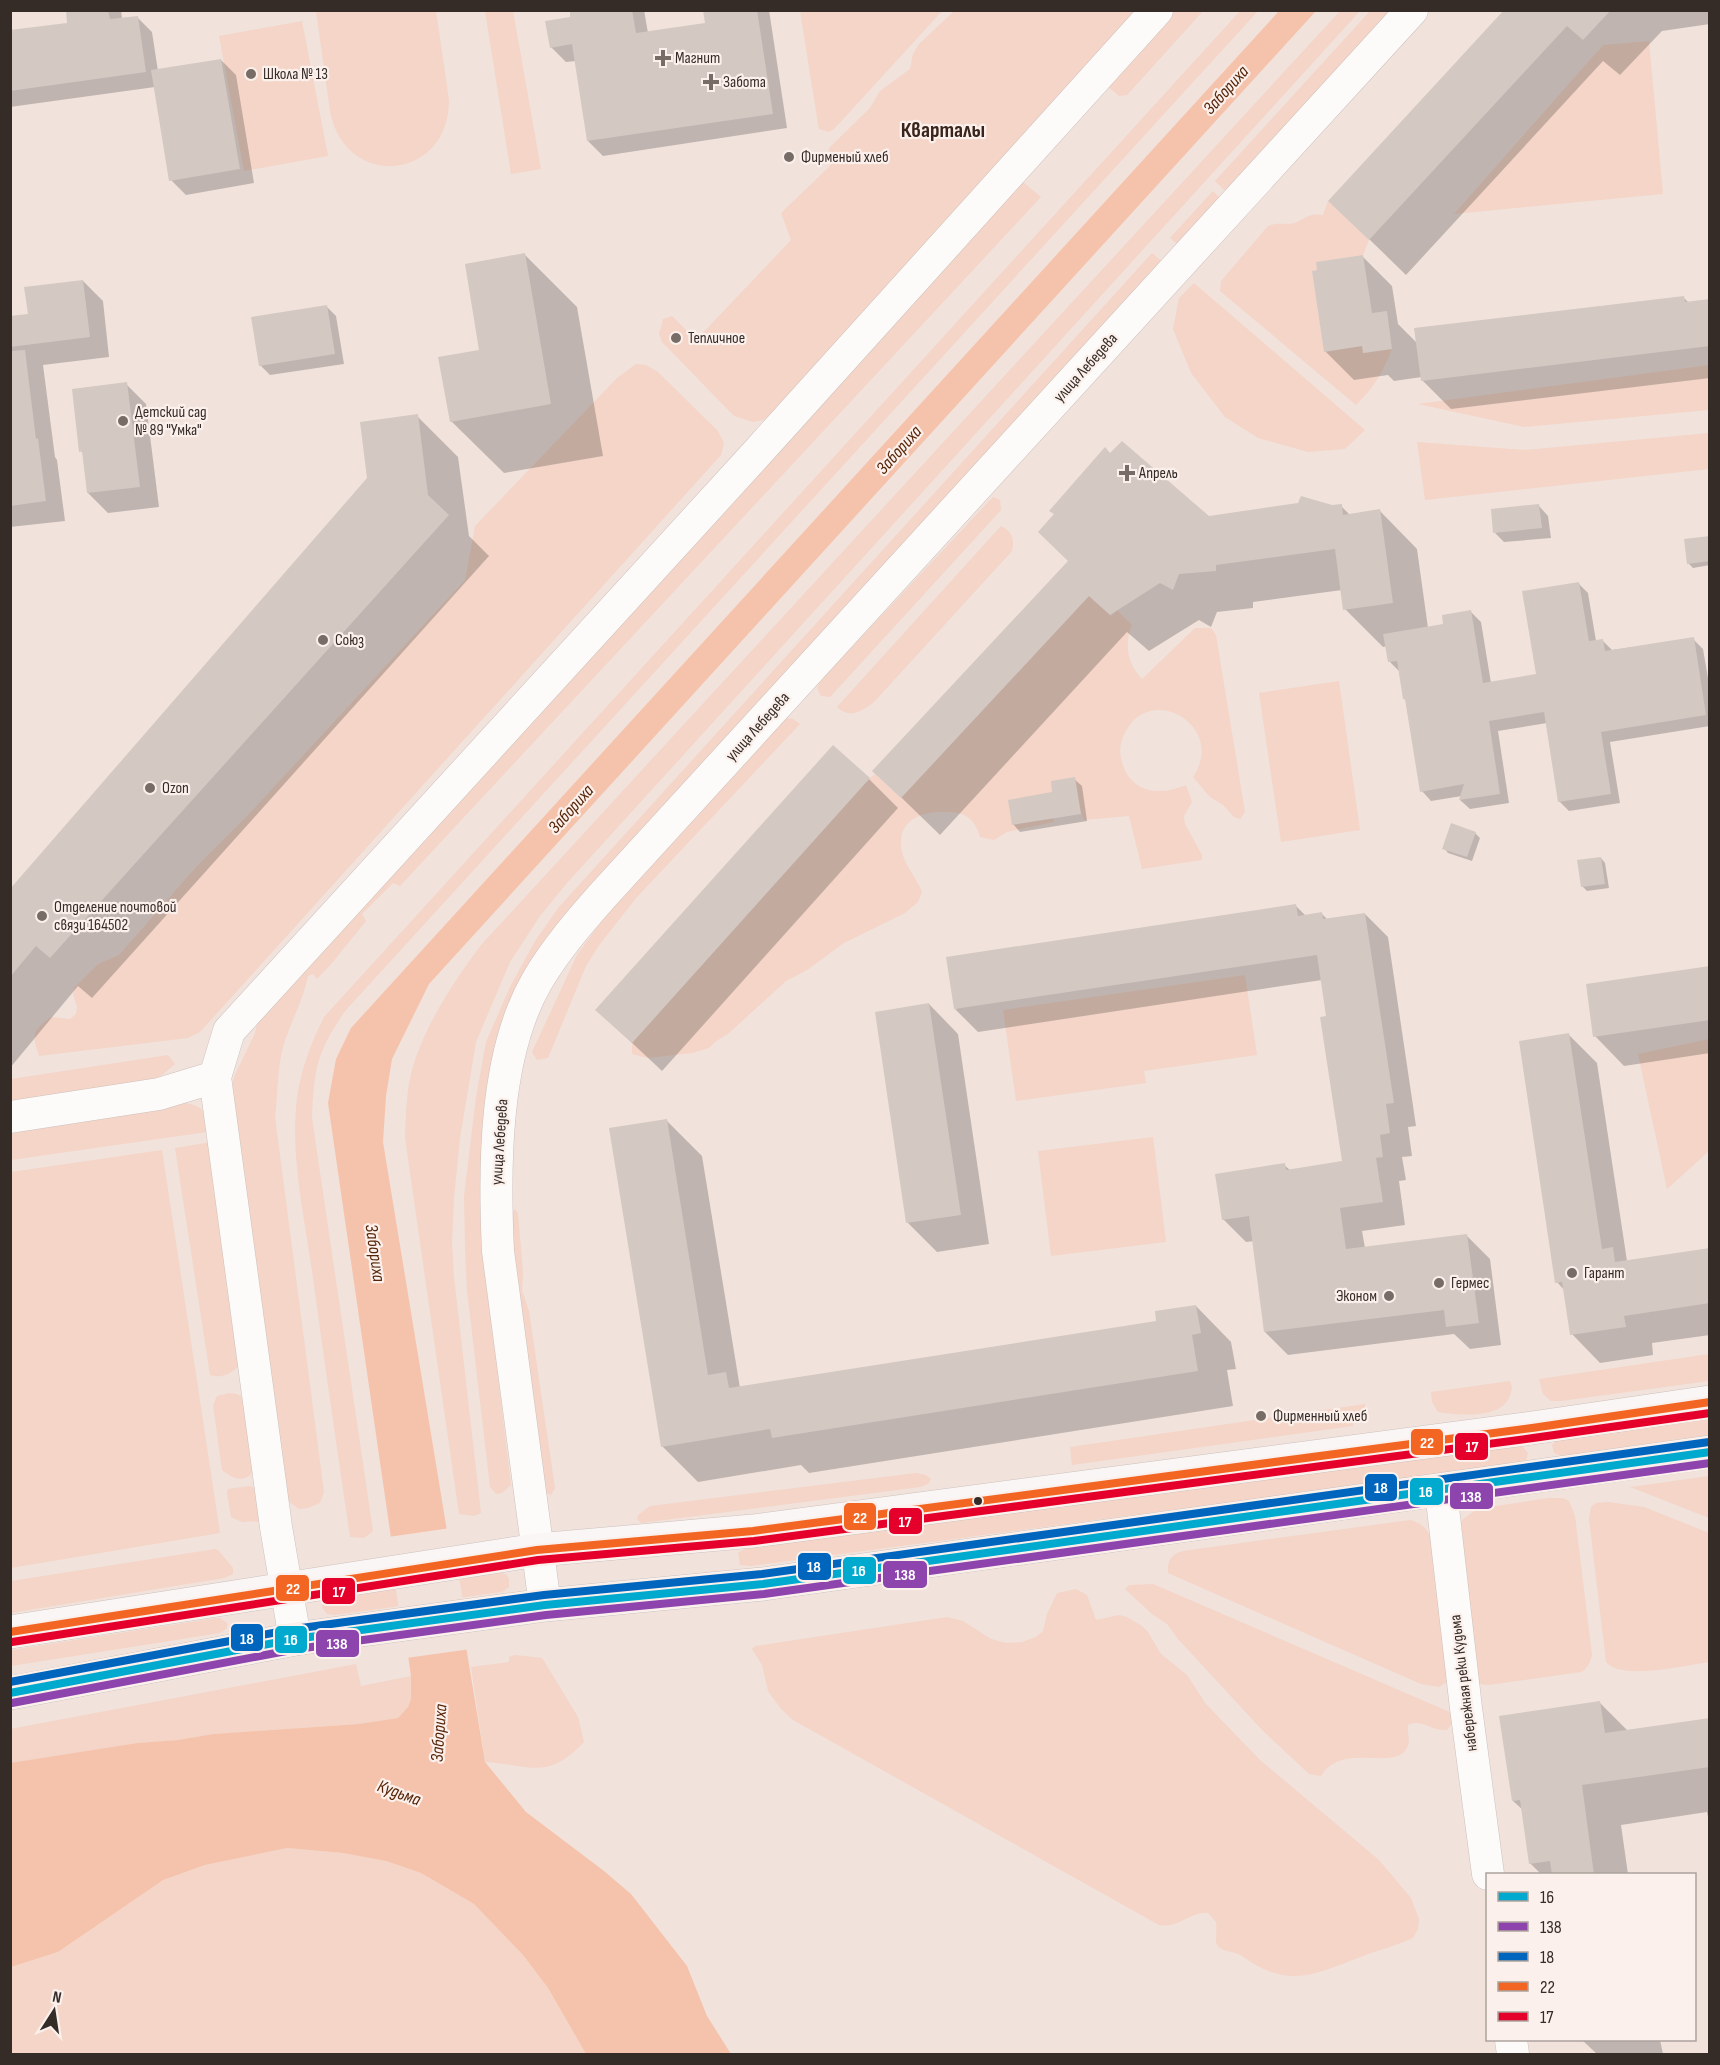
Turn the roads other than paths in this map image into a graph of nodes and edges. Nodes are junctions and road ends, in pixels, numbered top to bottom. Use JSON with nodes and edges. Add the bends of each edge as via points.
{"nodes":[{"id":1,"x":1157,"y":10,"type":"edge"},
{"id":2,"x":1412,"y":10,"type":"edge"},
{"id":3,"x":215,"y":1077,"type":"junction"},
{"id":4,"x":10,"y":1117,"type":"edge"},
{"id":5,"x":1710,"y":1402,"type":"edge"},
{"id":6,"x":1710,"y":1452,"type":"edge"},
{"id":7,"x":1441,"y":1491,"type":"junction"},
{"id":8,"x":719,"y":1534,"type":"junction"},
{"id":9,"x":537,"y":1550,"type":"junction"},
{"id":10,"x":724,"y":1587,"type":"junction"},
{"id":11,"x":286,"y":1588,"type":"junction"},
{"id":12,"x":545,"y":1605,"type":"junction"},
{"id":13,"x":10,"y":1632,"type":"edge"},
{"id":14,"x":295,"y":1639,"type":"junction"},
{"id":15,"x":10,"y":1693,"type":"edge"},
{"id":16,"x":1488,"y":1873,"type":"edge"}],
"edges":[{"from":1,"to":3,"type":"street","via":[[229,1031]]},
{"from":2,"to":9,"type":"street","name":"улица Лебедева","via":[[604,894],[536,982],[509,1056],[497,1145],[496,1206],[498,1251]]},
{"from":3,"to":4,"type":"street","via":[[159,1094]]},
{"from":3,"to":11,"type":"street"},
{"from":5,"to":8,"type":"main road"},
{"from":6,"to":7,"type":"main road"},
{"from":7,"to":10,"type":"main road"},
{"from":7,"to":16,"type":"street","name":"набережная реки Кудьма"},
{"from":8,"to":9,"type":"main road"},
{"from":8,"to":10,"type":"main road","via":[[699,1551],[701,1575]]},
{"from":9,"to":11,"type":"main road"},
{"from":9,"to":12,"type":"street","name":"улица Лебедева"},
{"from":10,"to":12,"type":"main road"},
{"from":11,"to":13,"type":"main road"},
{"from":11,"to":14,"type":"street"},
{"from":12,"to":14,"type":"main road"},
{"from":14,"to":15,"type":"main road"}]}
